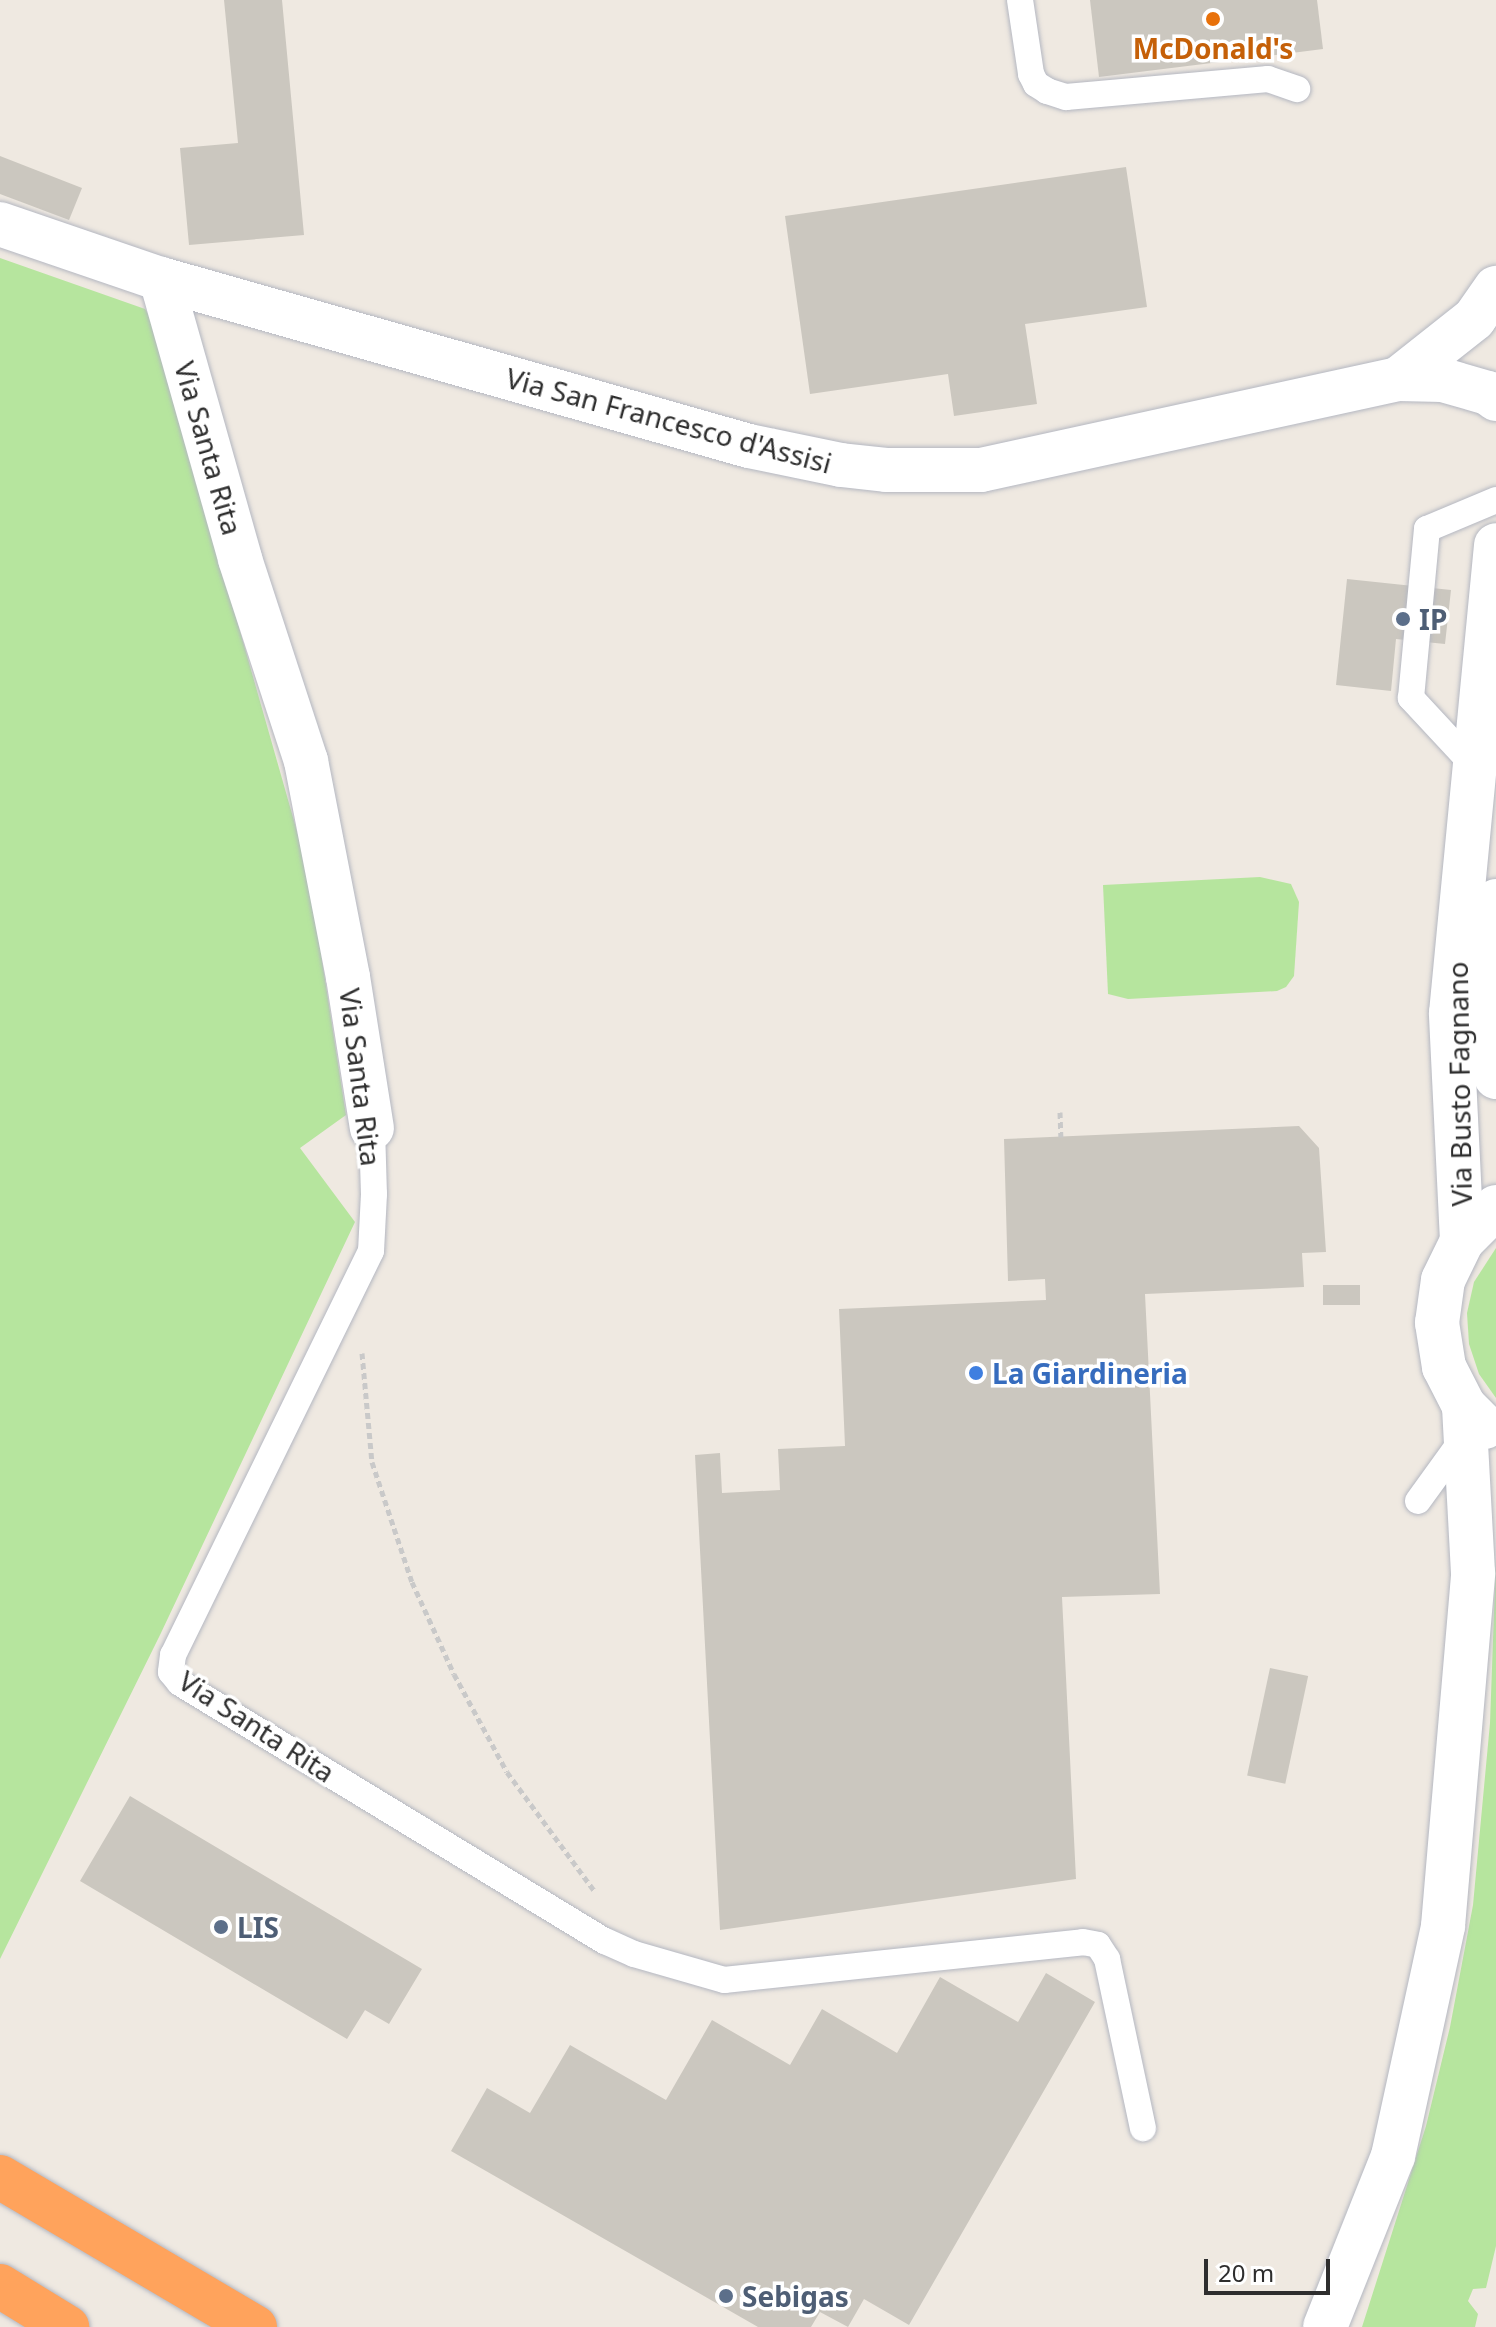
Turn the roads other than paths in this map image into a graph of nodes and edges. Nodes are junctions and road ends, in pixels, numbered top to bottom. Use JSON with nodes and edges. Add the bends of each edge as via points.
{"nodes":[{"id":1,"x":1020,"y":0,"type":"edge"},
{"id":2,"x":1297,"y":89,"type":"dead end"},
{"id":3,"x":0,"y":224,"type":"edge"},
{"id":4,"x":161,"y":279,"type":"junction"},
{"id":5,"x":1496,"y":288,"type":"edge"},
{"id":6,"x":1398,"y":379,"type":"junction"},
{"id":7,"x":1496,"y":399,"type":"edge"},
{"id":8,"x":1496,"y":500,"type":"edge"},
{"id":9,"x":1496,"y":545,"type":"edge"},
{"id":10,"x":1476,"y":768,"type":"junction"},
{"id":11,"x":1496,"y":901,"type":"edge"},
{"id":12,"x":1496,"y":1077,"type":"edge"},
{"id":13,"x":372,"y":1128,"type":"joint"},
{"id":14,"x":1496,"y":1207,"type":"edge"},
{"id":15,"x":1462,"y":1241,"type":"junction"},
{"id":16,"x":1475,"y":1427,"type":"edge"},
{"id":17,"x":1418,"y":1501,"type":"dead end"},
{"id":18,"x":1143,"y":2128,"type":"dead end"},
{"id":19,"x":0,"y":2177,"type":"edge"},
{"id":20,"x":0,"y":2286,"type":"edge"},
{"id":21,"x":67,"y":2327,"type":"edge"},
{"id":22,"x":255,"y":2327,"type":"edge"},
{"id":23,"x":1325,"y":2327,"type":"edge"}],
"edges":[{"from":1,"to":2,"type":"lane","via":[[1031,74],[1047,91],[1066,97],[1268,79]]},
{"from":3,"to":4,"type":"street","name":"Via San Francesco d'Assisi"},
{"from":4,"to":6,"type":"street","name":"Via San Francesco d'Assisi","via":[[749,446],[886,470],[981,470]]},
{"from":4,"to":13,"type":"street","name":"Via Santa Rita","via":[[240,559],[306,761]]},
{"from":5,"to":6,"type":"street","name":"Via San Francesco d'Assisi","via":[[1474,319]]},
{"from":6,"to":7,"type":"street","name":"Via San Francesco d'Assisi","via":[[1443,380]]},
{"from":8,"to":10,"type":"lane","via":[[1427,529],[1411,698]]},
{"from":9,"to":10,"type":"street","name":"Via Busto Fagnano"},
{"from":10,"to":15,"type":"street","name":"Via Busto Fagnano","via":[[1451,1013]]},
{"from":11,"to":12,"type":"street","name":"Via Busto Fagnano","via":[[1485,1012]]},
{"from":13,"to":18,"type":"lane","name":"Via Santa Rita","via":[[371,1251],[173,1655],[171,1672],[180,1683],[634,1954],[724,1980],[1083,1942],[1098,1945],[1107,1959]]},
{"from":14,"to":15,"type":"street"},
{"from":15,"to":16,"type":"street","via":[[1443,1280],[1437,1323],[1444,1367]]},
{"from":16,"to":17,"type":"lane"},
{"from":16,"to":23,"type":"street","via":[[1473,1573],[1443,1926],[1393,2156]]},
{"from":19,"to":22,"type":"highway"},
{"from":20,"to":21,"type":"highway"}]}
